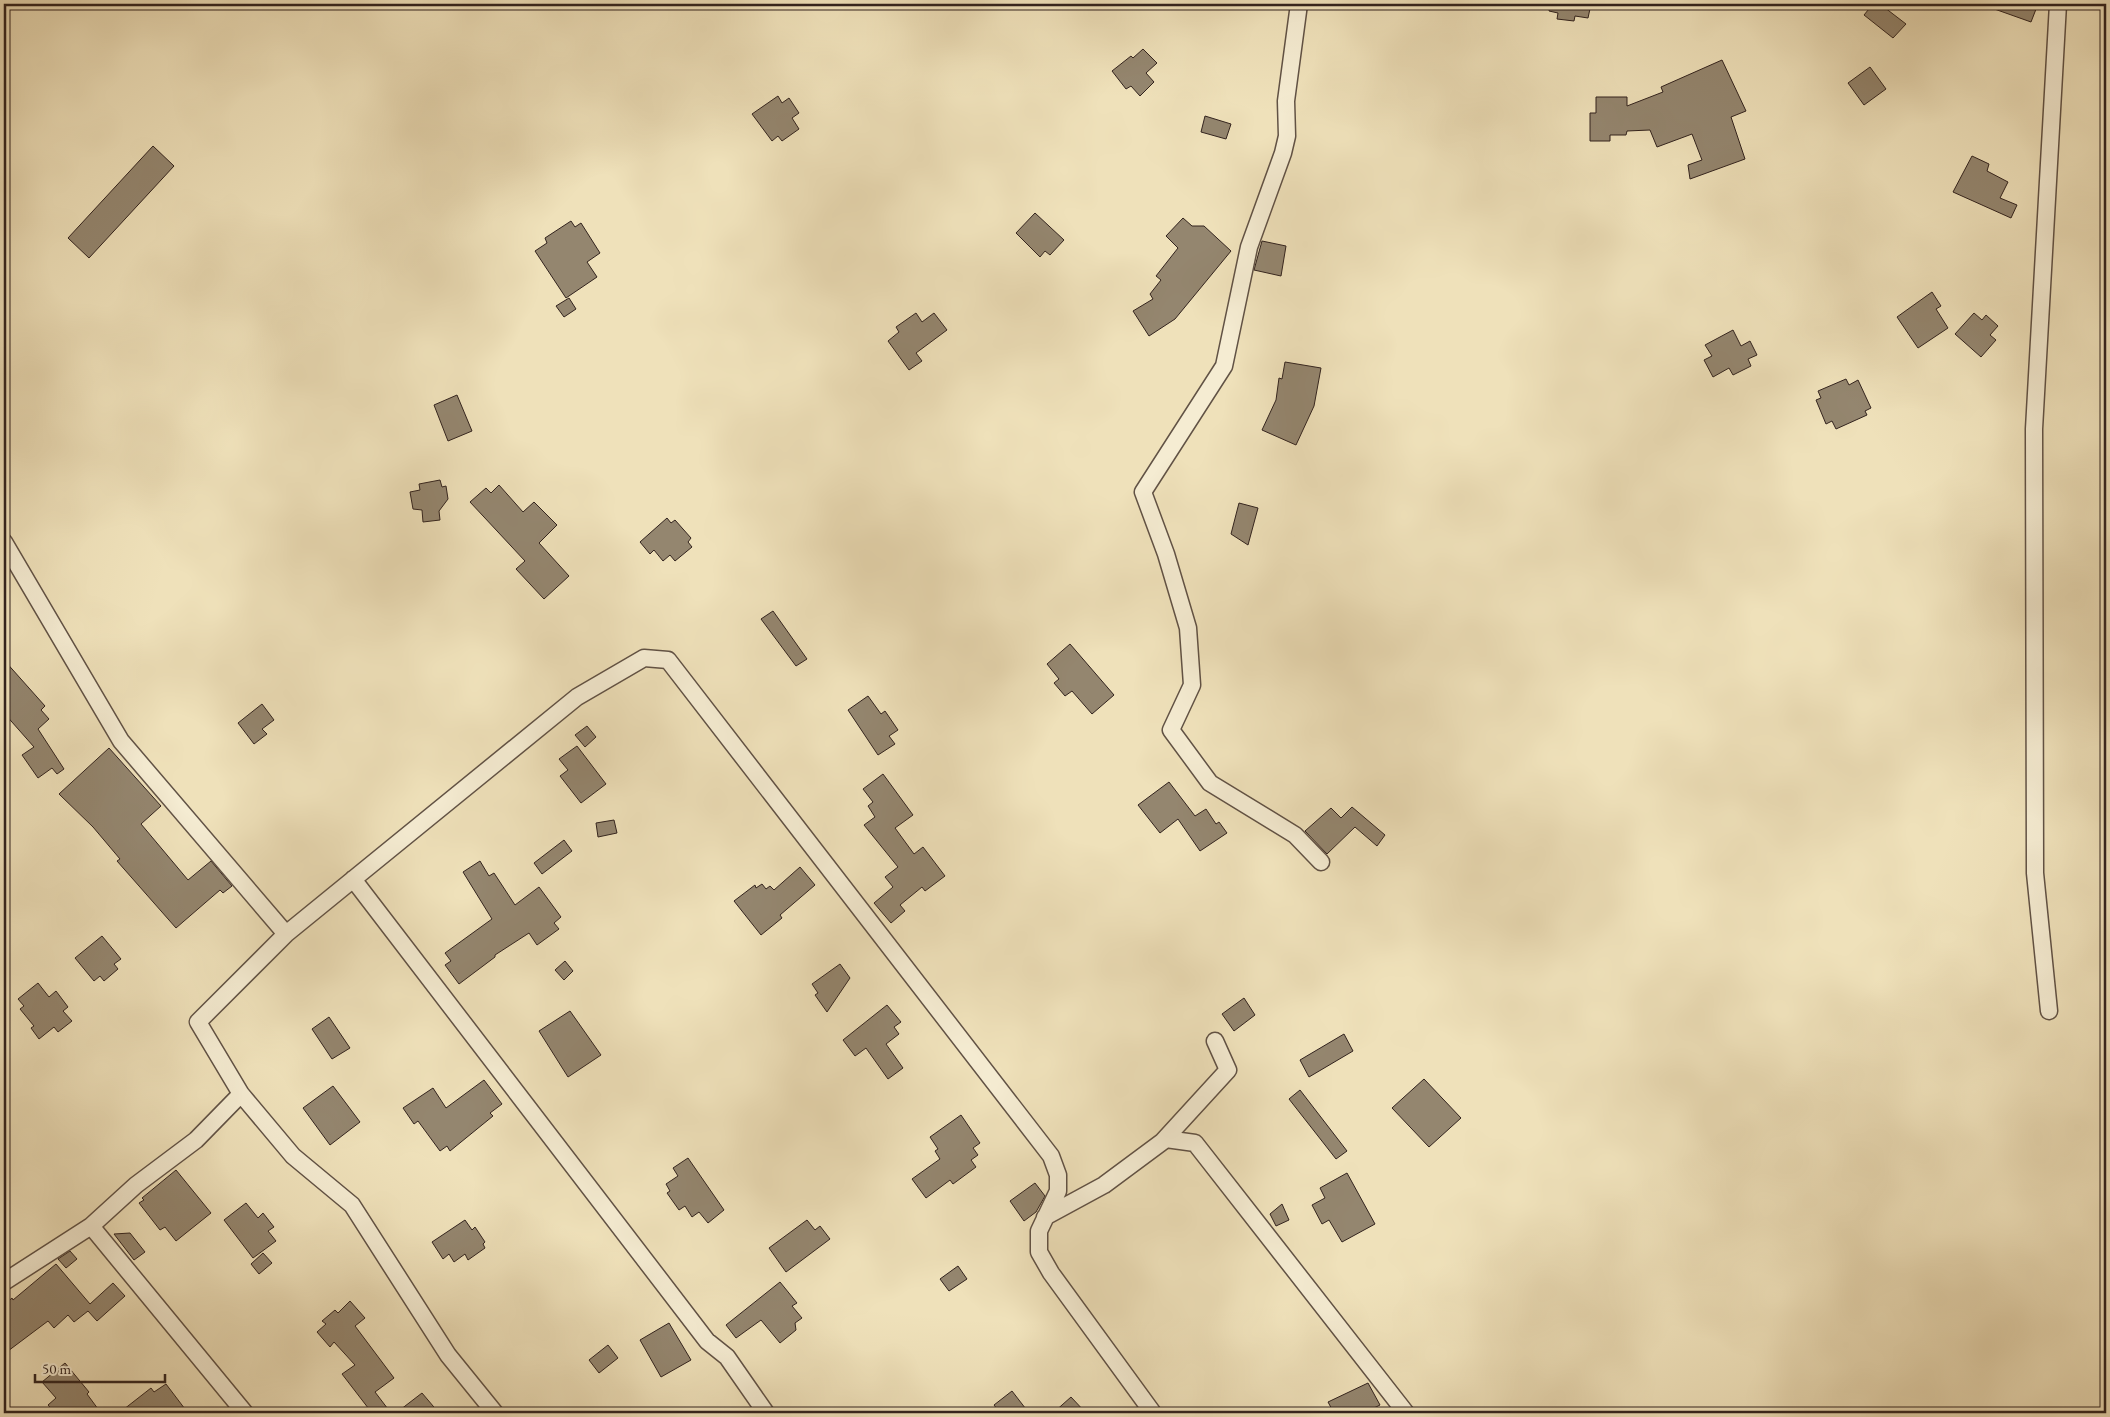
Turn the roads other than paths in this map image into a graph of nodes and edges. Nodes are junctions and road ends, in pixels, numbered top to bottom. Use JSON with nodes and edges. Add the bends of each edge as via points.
{"nodes":[{"id":1,"x":1299,"y":4,"type":"edge"},
{"id":2,"x":2058,"y":4,"type":"edge"},
{"id":3,"x":4,"y":542,"type":"edge"},
{"id":4,"x":1321,"y":862,"type":"dead end"},
{"id":5,"x":353,"y":879,"type":"junction"},
{"id":6,"x":286,"y":934,"type":"junction"},
{"id":7,"x":2049,"y":1010,"type":"dead end"},
{"id":8,"x":1215,"y":1042,"type":"dead end"},
{"id":9,"x":241,"y":1094,"type":"junction"},
{"id":10,"x":1163,"y":1142,"type":"junction"},
{"id":11,"x":1045,"y":1217,"type":"junction"},
{"id":12,"x":91,"y":1226,"type":"junction"},
{"id":13,"x":4,"y":1282,"type":"edge"},
{"id":14,"x":245,"y":1413,"type":"edge"},
{"id":15,"x":495,"y":1413,"type":"edge"},
{"id":16,"x":766,"y":1413,"type":"edge"},
{"id":17,"x":1153,"y":1413,"type":"edge"},
{"id":18,"x":1406,"y":1413,"type":"edge"}],
"edges":[{"from":1,"to":4,"type":"street","via":[[1286,101],[1287,136],[1249,247],[1224,366],[1143,492],[1188,628],[1192,684],[1171,730],[1210,783],[1295,835]]},
{"from":2,"to":7,"type":"street","via":[[2034,429],[2035,872]]},
{"from":3,"to":6,"type":"street","via":[[121,741]]},
{"from":5,"to":6,"type":"street"},
{"from":5,"to":11,"type":"street","via":[[577,697],[644,658],[668,660],[1051,1156],[1058,1175],[1058,1191]]},
{"from":5,"to":16,"type":"street","via":[[707,1341],[728,1357]]},
{"from":6,"to":9,"type":"street","via":[[198,1022]]},
{"from":8,"to":10,"type":"street","via":[[1228,1070]]},
{"from":9,"to":12,"type":"street","via":[[196,1140],[136,1185]]},
{"from":9,"to":15,"type":"street","via":[[293,1156],[352,1205],[448,1355]]},
{"from":10,"to":11,"type":"street","via":[[1104,1185]]},
{"from":10,"to":18,"type":"street","via":[[1166,1139],[1195,1143]]},
{"from":11,"to":17,"type":"street","via":[[1039,1231],[1039,1252]]},
{"from":12,"to":13,"type":"street"},
{"from":12,"to":14,"type":"street"}]}
